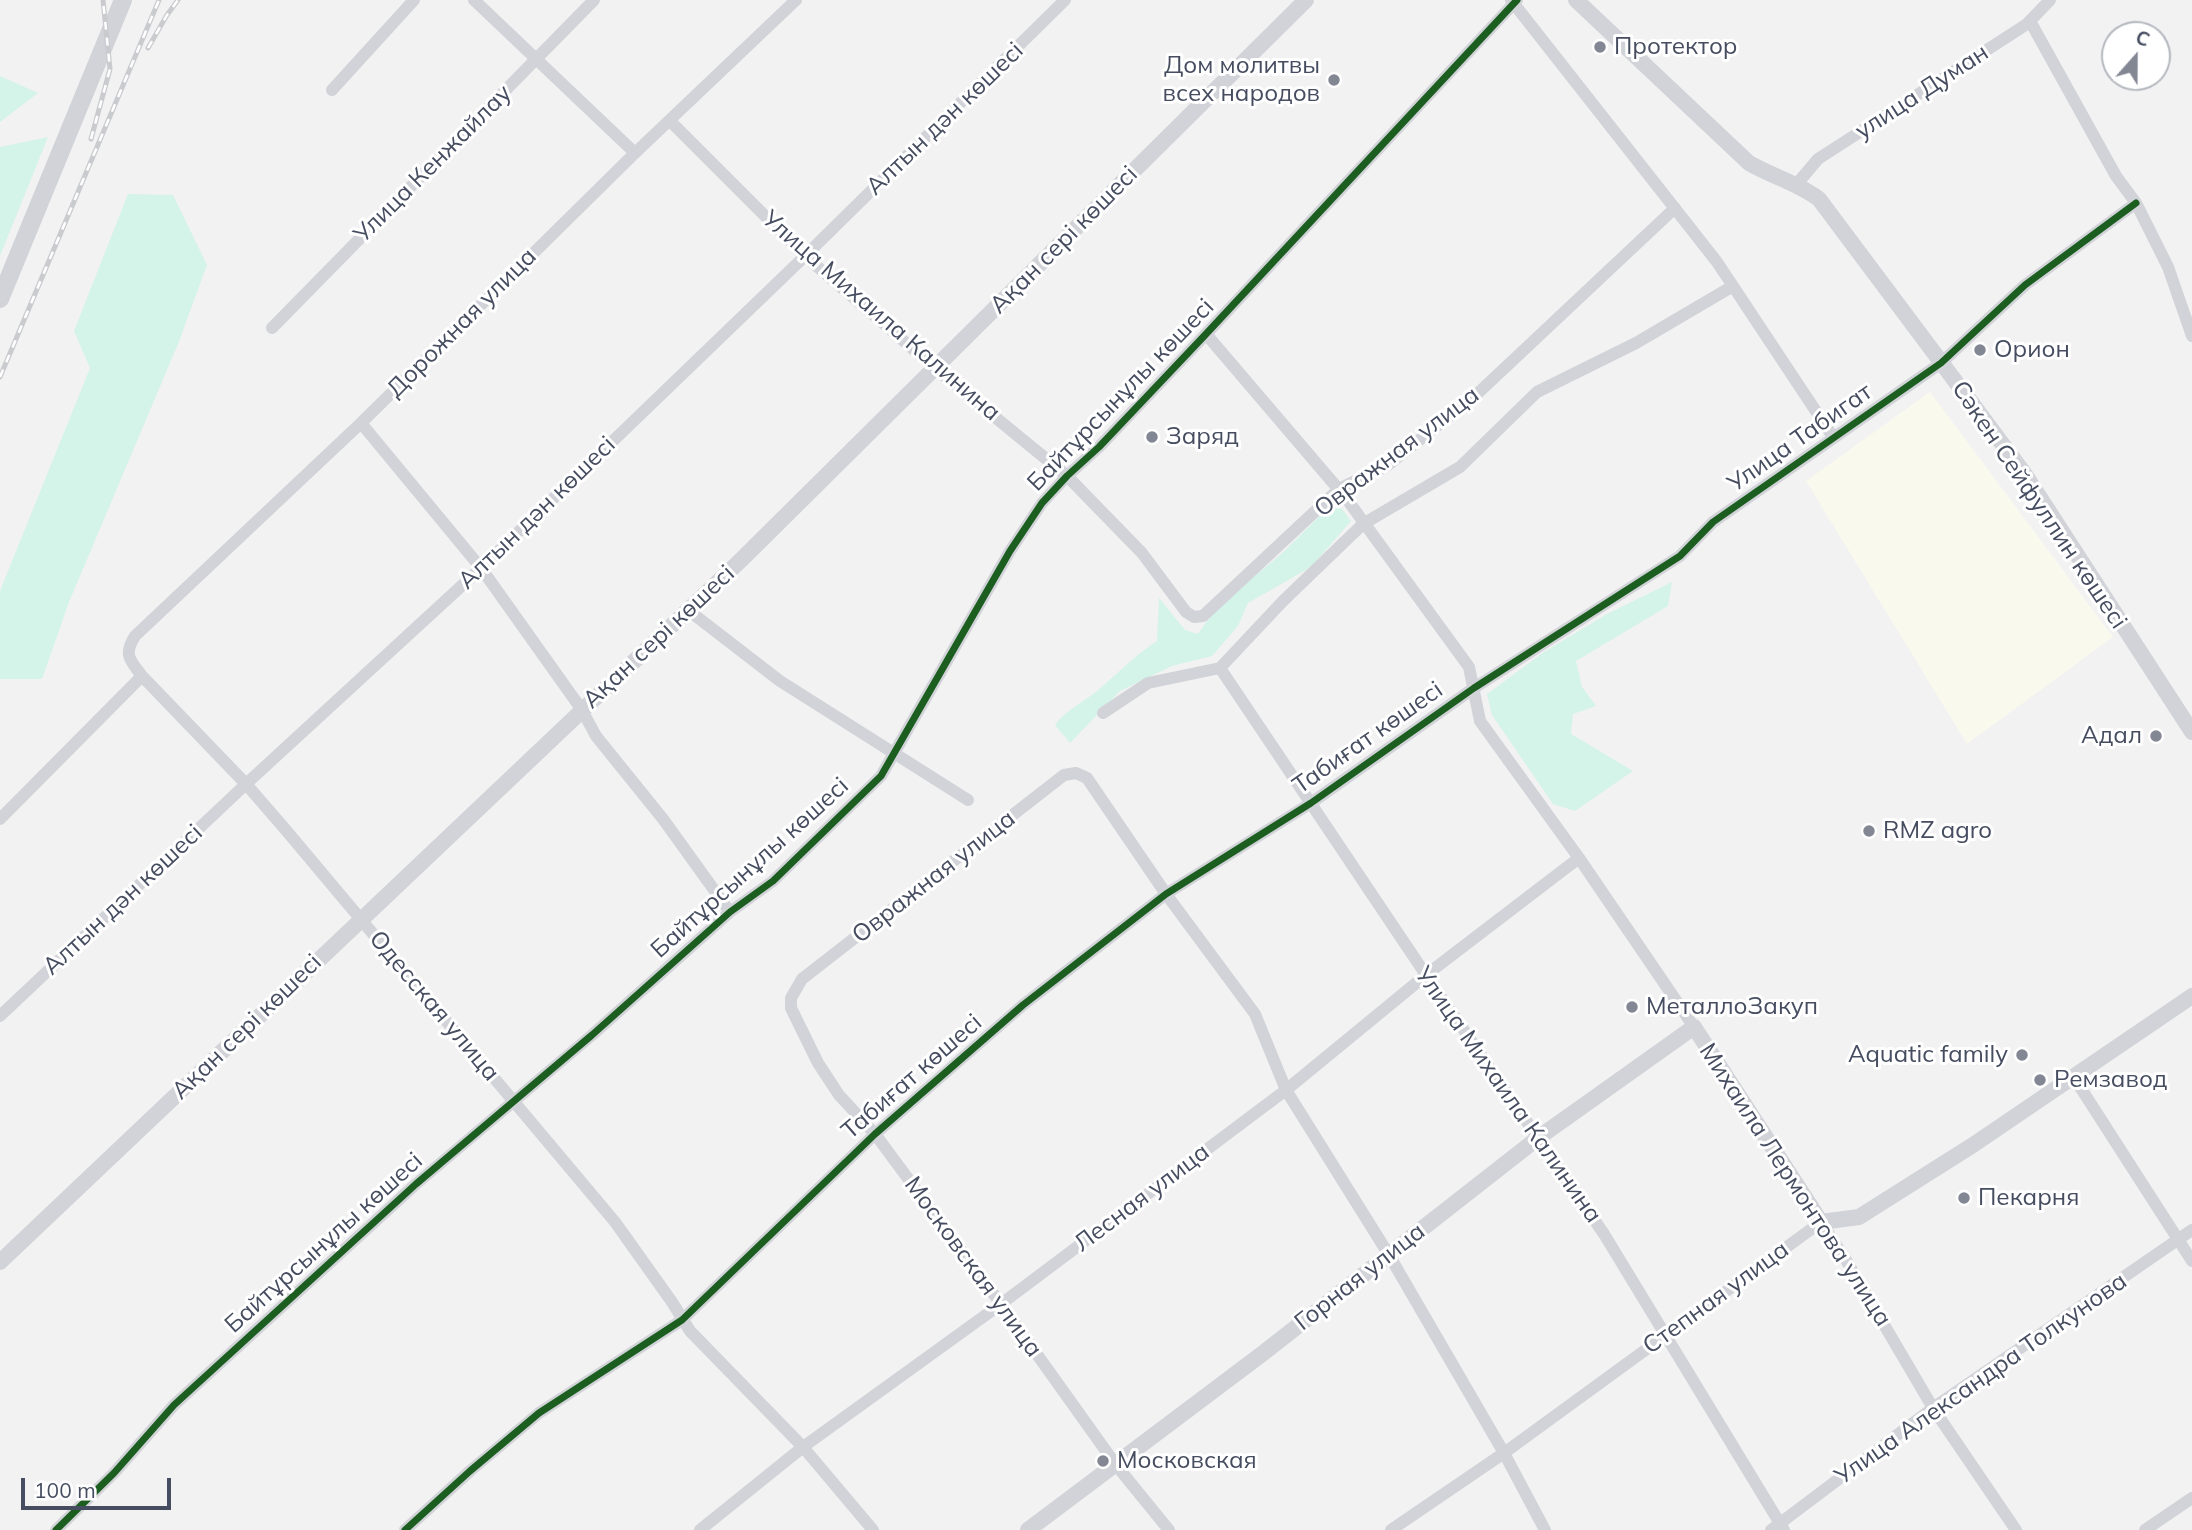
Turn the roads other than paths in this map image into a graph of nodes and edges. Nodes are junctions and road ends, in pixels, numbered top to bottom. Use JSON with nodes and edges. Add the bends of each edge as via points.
{"nodes":[{"id":1,"x":123,"y":0,"type":"edge"},
{"id":2,"x":414,"y":0,"type":"edge"},
{"id":3,"x":474,"y":0,"type":"edge"},
{"id":4,"x":594,"y":0,"type":"edge"},
{"id":5,"x":796,"y":0,"type":"edge"},
{"id":6,"x":1065,"y":0,"type":"edge"},
{"id":7,"x":1306,"y":0,"type":"edge"},
{"id":8,"x":1576,"y":0,"type":"edge"},
{"id":9,"x":2050,"y":0,"type":"edge"},
{"id":10,"x":1514,"y":1,"type":"edge"},
{"id":11,"x":2030,"y":21,"type":"junction"},
{"id":12,"x":536,"y":60,"type":"junction"},
{"id":13,"x":332,"y":90,"type":"dead end"},
{"id":14,"x":670,"y":121,"type":"junction"},
{"id":15,"x":635,"y":153,"type":"junction"},
{"id":16,"x":1796,"y":185,"type":"junction"},
{"id":17,"x":2136,"y":203,"type":"junction"},
{"id":18,"x":1675,"y":208,"type":"junction"},
{"id":19,"x":805,"y":256,"type":"junction"},
{"id":20,"x":1732,"y":286,"type":"junction"},
{"id":21,"x":0,"y":299,"type":"edge"},
{"id":22,"x":272,"y":328,"type":"dead end"},
{"id":23,"x":1206,"y":334,"type":"junction"},
{"id":24,"x":2192,"y":336,"type":"edge"},
{"id":25,"x":1941,"y":363,"type":"junction"},
{"id":26,"x":935,"y":368,"type":"junction"},
{"id":27,"x":361,"y":423,"type":"junction"},
{"id":28,"x":1833,"y":437,"type":"junction"},
{"id":29,"x":1067,"y":476,"type":"junction"},
{"id":30,"x":1339,"y":489,"type":"junction"},
{"id":31,"x":1363,"y":524,"type":"junction"},
{"id":32,"x":481,"y":568,"type":"junction"},
{"id":33,"x":688,"y":610,"type":"junction"},
{"id":34,"x":128,"y":646,"type":"joint"},
{"id":35,"x":1220,"y":668,"type":"junction"},
{"id":36,"x":142,"y":676,"type":"junction"},
{"id":37,"x":1474,"y":688,"type":"junction"},
{"id":38,"x":582,"y":710,"type":"junction"},
{"id":39,"x":1102,"y":713,"type":"dead end"},
{"id":40,"x":2192,"y":732,"type":"edge"},
{"id":41,"x":895,"y":753,"type":"junction"},
{"id":42,"x":246,"y":784,"type":"junction"},
{"id":43,"x":968,"y":800,"type":"dead end"},
{"id":44,"x":1311,"y":803,"type":"junction"},
{"id":45,"x":0,"y":819,"type":"edge"},
{"id":46,"x":1580,"y":858,"type":"junction"},
{"id":47,"x":1167,"y":894,"type":"junction"},
{"id":48,"x":730,"y":912,"type":"junction"},
{"id":49,"x":361,"y":918,"type":"junction"},
{"id":50,"x":1426,"y":975,"type":"junction"},
{"id":51,"x":2192,"y":996,"type":"edge"},
{"id":52,"x":791,"y":998,"type":"joint"},
{"id":53,"x":0,"y":1016,"type":"edge"},
{"id":54,"x":1694,"y":1027,"type":"junction"},
{"id":55,"x":2073,"y":1076,"type":"junction"},
{"id":56,"x":1286,"y":1090,"type":"junction"},
{"id":57,"x":513,"y":1102,"type":"junction"},
{"id":58,"x":874,"y":1134,"type":"junction"},
{"id":59,"x":1538,"y":1138,"type":"junction"},
{"id":60,"x":1821,"y":1222,"type":"junction"},
{"id":61,"x":2192,"y":1230,"type":"edge"},
{"id":62,"x":2178,"y":1240,"type":"junction"},
{"id":63,"x":1389,"y":1255,"type":"junction"},
{"id":64,"x":2192,"y":1261,"type":"edge"},
{"id":65,"x":0,"y":1262,"type":"edge"},
{"id":66,"x":1001,"y":1304,"type":"junction"},
{"id":67,"x":682,"y":1320,"type":"junction"},
{"id":68,"x":1665,"y":1334,"type":"junction"},
{"id":69,"x":1933,"y":1408,"type":"junction"},
{"id":70,"x":803,"y":1447,"type":"junction"},
{"id":71,"x":1504,"y":1453,"type":"junction"},
{"id":72,"x":1116,"y":1465,"type":"junction"},
{"id":73,"x":2192,"y":1498,"type":"edge"},
{"id":74,"x":1778,"y":1528,"type":"edge"},
{"id":75,"x":57,"y":1530,"type":"edge"},
{"id":76,"x":405,"y":1530,"type":"edge"},
{"id":77,"x":700,"y":1530,"type":"edge"},
{"id":78,"x":873,"y":1530,"type":"edge"},
{"id":79,"x":1028,"y":1530,"type":"edge"},
{"id":80,"x":1169,"y":1530,"type":"edge"},
{"id":81,"x":1391,"y":1530,"type":"edge"},
{"id":82,"x":1545,"y":1530,"type":"edge"},
{"id":83,"x":2015,"y":1530,"type":"edge"},
{"id":84,"x":2145,"y":1530,"type":"edge"}],
"edges":[{"from":1,"to":21,"type":"main road"},
{"from":2,"to":13,"type":"street"},
{"from":3,"to":12,"type":"street"},
{"from":4,"to":12,"type":"street","name":"Улица Кенжайлау"},
{"from":5,"to":14,"type":"street","name":"Дорожная улица"},
{"from":6,"to":19,"type":"street","name":"Алтын дән көшесі"},
{"from":7,"to":26,"type":"street","name":"Ақан сері көшесі"},
{"from":8,"to":16,"type":"street","name":"Сәкен Сейфуллин көшесі","via":[[1749,163]]},
{"from":9,"to":11,"type":"street","name":"улица Думан"},
{"from":10,"to":18,"type":"street"},
{"from":10,"to":23,"type":"street","name":"Байтұрсынұлы көшесі"},
{"from":11,"to":16,"type":"street","name":"улица Думан","via":[[1818,159]]},
{"from":11,"to":17,"type":"street","via":[[2116,176]]},
{"from":12,"to":15,"type":"street"},
{"from":12,"to":22,"type":"street","name":"Улица Кенжайлау"},
{"from":14,"to":15,"type":"street","name":"Дорожная улица"},
{"from":14,"to":19,"type":"street","name":"Улица Михаила Калинина"},
{"from":15,"to":27,"type":"street","name":"Дорожная улица"},
{"from":16,"to":25,"type":"street","name":"Сәкен Сейфуллин көшесі","via":[[1819,199]]},
{"from":17,"to":24,"type":"street","via":[[2168,267]]},
{"from":17,"to":25,"type":"street","name":"Улица Табигат","via":[[2025,285]]},
{"from":18,"to":20,"type":"street"},
{"from":18,"to":30,"type":"street","name":"Овражная улица","via":[[1477,394],[1388,465]]},
{"from":19,"to":26,"type":"street","name":"Улица Михаила Калинина"},
{"from":19,"to":32,"type":"street","name":"Алтын дән көшесі"},
{"from":20,"to":28,"type":"street"},
{"from":20,"to":31,"type":"street","name":"Овражная улица","via":[[1636,343],[1537,392],[1460,467]]},
{"from":23,"to":29,"type":"street","name":"Байтұрсынұлы көшесі"},
{"from":23,"to":30,"type":"street","name":"Михаила Лермонтова улица"},
{"from":25,"to":28,"type":"street","name":"Улица Табигат"},
{"from":25,"to":40,"type":"street","name":"Сәкен Сейфуллин көшесі","via":[[2024,473]]},
{"from":26,"to":29,"type":"street","name":"Улица Михаила Калинина"},
{"from":26,"to":33,"type":"street","name":"Ақан сері көшесі"},
{"from":27,"to":32,"type":"street"},
{"from":27,"to":34,"type":"street","name":"Дорожная улица"},
{"from":28,"to":37,"type":"street","name":"Улица Табигат","via":[[1713,522],[1680,556]]},
{"from":29,"to":30,"type":"street","name":"Овражная улица","via":[[1142,553],[1194,617],[1203,616]]},
{"from":29,"to":41,"type":"street","name":"Байтұрсынұлы көшесі","via":[[1042,503],[1010,551]]},
{"from":30,"to":31,"type":"street","name":"Михаила Лермонтова улица"},
{"from":31,"to":35,"type":"street","name":"Овражная улица"},
{"from":31,"to":37,"type":"street","name":"Михаила Лермонтова улица","via":[[1469,667]]},
{"from":32,"to":38,"type":"street"},
{"from":32,"to":42,"type":"street","name":"Алтын дән көшесі"},
{"from":33,"to":38,"type":"street","name":"Ақан сері көшесі"},
{"from":33,"to":41,"type":"street","via":[[780,681]]},
{"from":34,"to":36,"type":"street","name":"Одесская улица","via":[[128,658]]},
{"from":35,"to":39,"type":"street","via":[[1148,683]]},
{"from":35,"to":44,"type":"street","name":"Улица Михаила Калинина"},
{"from":36,"to":42,"type":"street","name":"Одесская улица"},
{"from":36,"to":45,"type":"street"},
{"from":37,"to":44,"type":"street","name":"Табиғат көшесі"},
{"from":37,"to":46,"type":"street","name":"Михаила Лермонтова улица","via":[[1480,721]]},
{"from":38,"to":48,"type":"street","via":[[596,736]]},
{"from":38,"to":49,"type":"street","name":"Ақан сері көшесі"},
{"from":41,"to":43,"type":"street"},
{"from":41,"to":48,"type":"street","name":"Байтұрсынұлы көшесі","via":[[881,776],[793,862]]},
{"from":42,"to":49,"type":"street","name":"Одесская улица"},
{"from":42,"to":53,"type":"street","name":"Алтын дән көшесі"},
{"from":44,"to":47,"type":"street","name":"Табиғат көшесі"},
{"from":44,"to":50,"type":"street","name":"Улица Михаила Калинина"},
{"from":46,"to":50,"type":"street","name":"Лесная улица"},
{"from":46,"to":54,"type":"street","name":"Михаила Лермонтова улица"},
{"from":47,"to":52,"type":"street","name":"Овражная улица","via":[[1087,778],[1076,773],[1064,775],[802,979]]},
{"from":47,"to":56,"type":"street","via":[[1255,1014]]},
{"from":47,"to":58,"type":"street","name":"Табиғат көшесі","via":[[1023,1005]]},
{"from":48,"to":57,"type":"street","name":"Байтұрсынұлы көшесі"},
{"from":49,"to":57,"type":"street","name":"Одесская улица"},
{"from":49,"to":65,"type":"street","name":"Ақан сері көшесі"},
{"from":50,"to":56,"type":"street","name":"Лесная улица"},
{"from":50,"to":59,"type":"street","name":"Улица Михаила Калинина"},
{"from":51,"to":55,"type":"street","name":"Степная улица"},
{"from":52,"to":58,"type":"street","name":"Московская улица","via":[[791,1008],[818,1063]]},
{"from":54,"to":59,"type":"street","name":"Горная улица"},
{"from":54,"to":60,"type":"street","name":"Михаила Лермонтова улица"},
{"from":55,"to":60,"type":"street","name":"Степная улица","via":[[1859,1217]]},
{"from":55,"to":62,"type":"street"},
{"from":56,"to":63,"type":"street"},
{"from":56,"to":66,"type":"street","name":"Лесная улица"},
{"from":57,"to":67,"type":"street","name":"Одесская улица","via":[[615,1222]]},
{"from":57,"to":75,"type":"street","name":"Байтұрсынұлы көшесі","via":[[415,1184],[174,1405]]},
{"from":58,"to":66,"type":"street","name":"Московская улица"},
{"from":58,"to":67,"type":"street","name":"Табиғат көшесі"},
{"from":59,"to":63,"type":"street","name":"Горная улица"},
{"from":59,"to":68,"type":"street","name":"Улица Михаила Калинина"},
{"from":60,"to":68,"type":"street","name":"Степная улица"},
{"from":60,"to":69,"type":"street","name":"Михаила Лермонтова улица"},
{"from":61,"to":62,"type":"street","name":"Улица Александра Толкунова"},
{"from":62,"to":64,"type":"street"},
{"from":62,"to":69,"type":"street","name":"Улица Александра Толкунова"},
{"from":63,"to":71,"type":"street"},
{"from":63,"to":72,"type":"street","name":"Горная улица"},
{"from":66,"to":70,"type":"street","name":"Лесная улица"},
{"from":66,"to":72,"type":"street","name":"Московская улица"},
{"from":67,"to":70,"type":"street","name":"Одесская улица"},
{"from":67,"to":76,"type":"street","name":"Табиғат көшесі","via":[[539,1413]]},
{"from":68,"to":71,"type":"street","name":"Степная улица"},
{"from":68,"to":74,"type":"street","name":"Улица Михаила Калинина"},
{"from":69,"to":74,"type":"street","name":"Улица Александра Толкунова"},
{"from":69,"to":83,"type":"street","name":"Михаила Лермонтова улица"},
{"from":70,"to":77,"type":"street","name":"Лесная улица"},
{"from":70,"to":78,"type":"street","name":"Одесская улица"},
{"from":71,"to":81,"type":"street","name":"Степная улица"},
{"from":71,"to":82,"type":"street"},
{"from":72,"to":79,"type":"street","name":"Горная улица"},
{"from":72,"to":80,"type":"street","name":"Московская улица"},
{"from":73,"to":84,"type":"street"}]}
